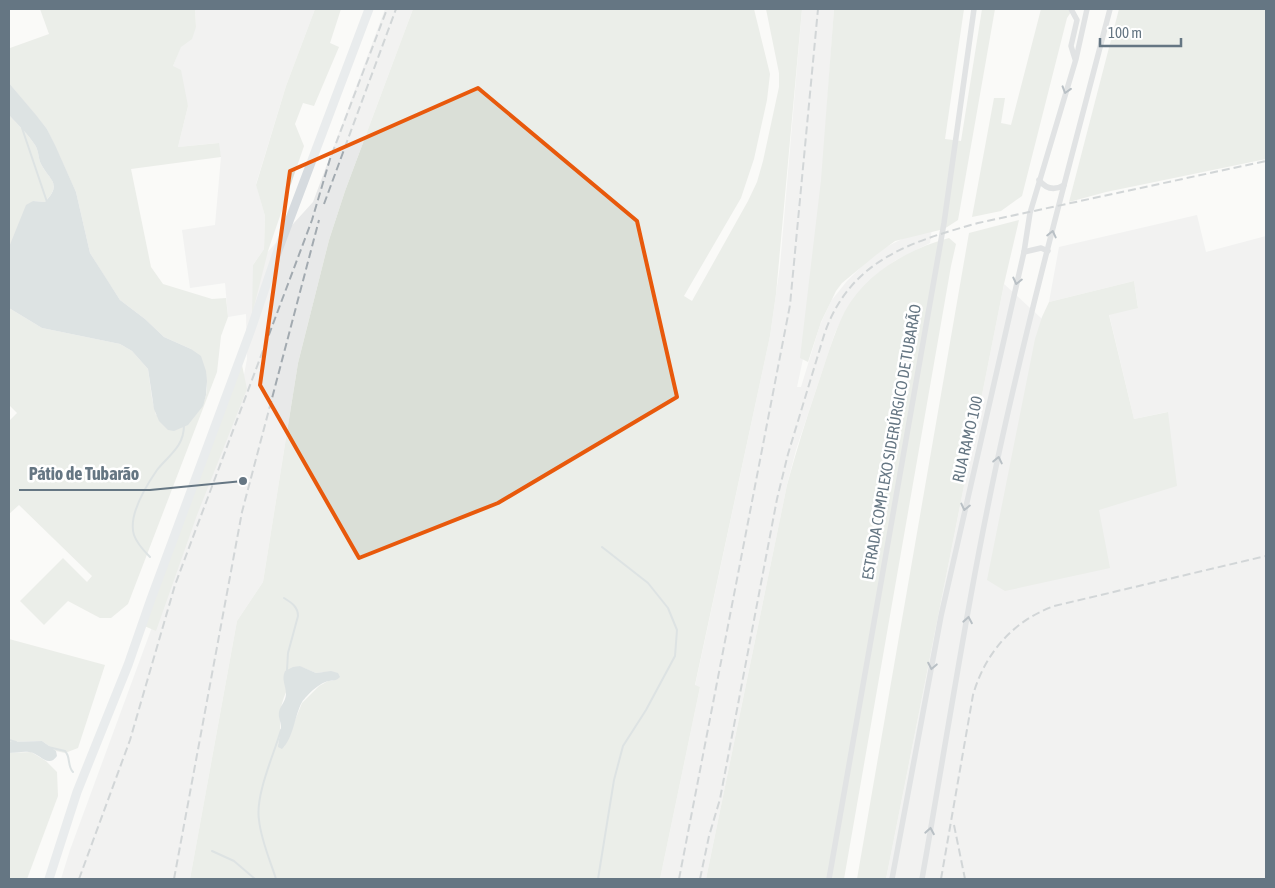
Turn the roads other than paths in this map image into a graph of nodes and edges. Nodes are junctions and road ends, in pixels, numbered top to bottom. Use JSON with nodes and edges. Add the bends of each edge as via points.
{"nodes":[{"id":1,"x":369,"y":9,"type":"edge"},
{"id":2,"x":974,"y":9,"type":"edge"},
{"id":3,"x":1071,"y":9,"type":"edge"},
{"id":4,"x":1087,"y":9,"type":"edge"},
{"id":5,"x":1110,"y":9,"type":"edge"},
{"id":6,"x":1076,"y":59,"type":"junction"},
{"id":7,"x":1039,"y":180,"type":"junction"},
{"id":8,"x":1064,"y":185,"type":"junction"},
{"id":9,"x":1048,"y":251,"type":"junction"},
{"id":10,"x":1024,"y":252,"type":"junction"},
{"id":11,"x":49,"y":879,"type":"edge"},
{"id":12,"x":830,"y":879,"type":"edge"},
{"id":13,"x":892,"y":879,"type":"edge"},
{"id":14,"x":922,"y":879,"type":"edge"}],
"edges":[{"from":1,"to":11,"type":"street","via":[[128,665],[77,792]]},
{"from":2,"to":12,"type":"street","name":"ESTRADA COMPLEXO SIDERÚRGICO DE TUBARÃO","via":[[944,223]]},
{"from":3,"to":6,"type":"street","via":[[1077,20],[1071,46]]},
{"from":4,"to":6,"type":"street","name":"RUA RAMO 100"},
{"from":5,"to":8,"type":"street"},
{"from":6,"to":7,"type":"street","name":"RUA RAMO 100","one_way":true},
{"from":7,"to":8,"type":"street","via":[[1050,188]]},
{"from":7,"to":10,"type":"street","name":"RUA RAMO 100"},
{"from":9,"to":8,"type":"street","one_way":true},
{"from":9,"to":10,"type":"street","via":[[1041,248]]},
{"from":14,"to":9,"type":"street","one_way":true,"via":[[986,517]]},
{"from":10,"to":13,"type":"street","name":"RUA RAMO 100","one_way":true,"via":[[947,588]]}]}
